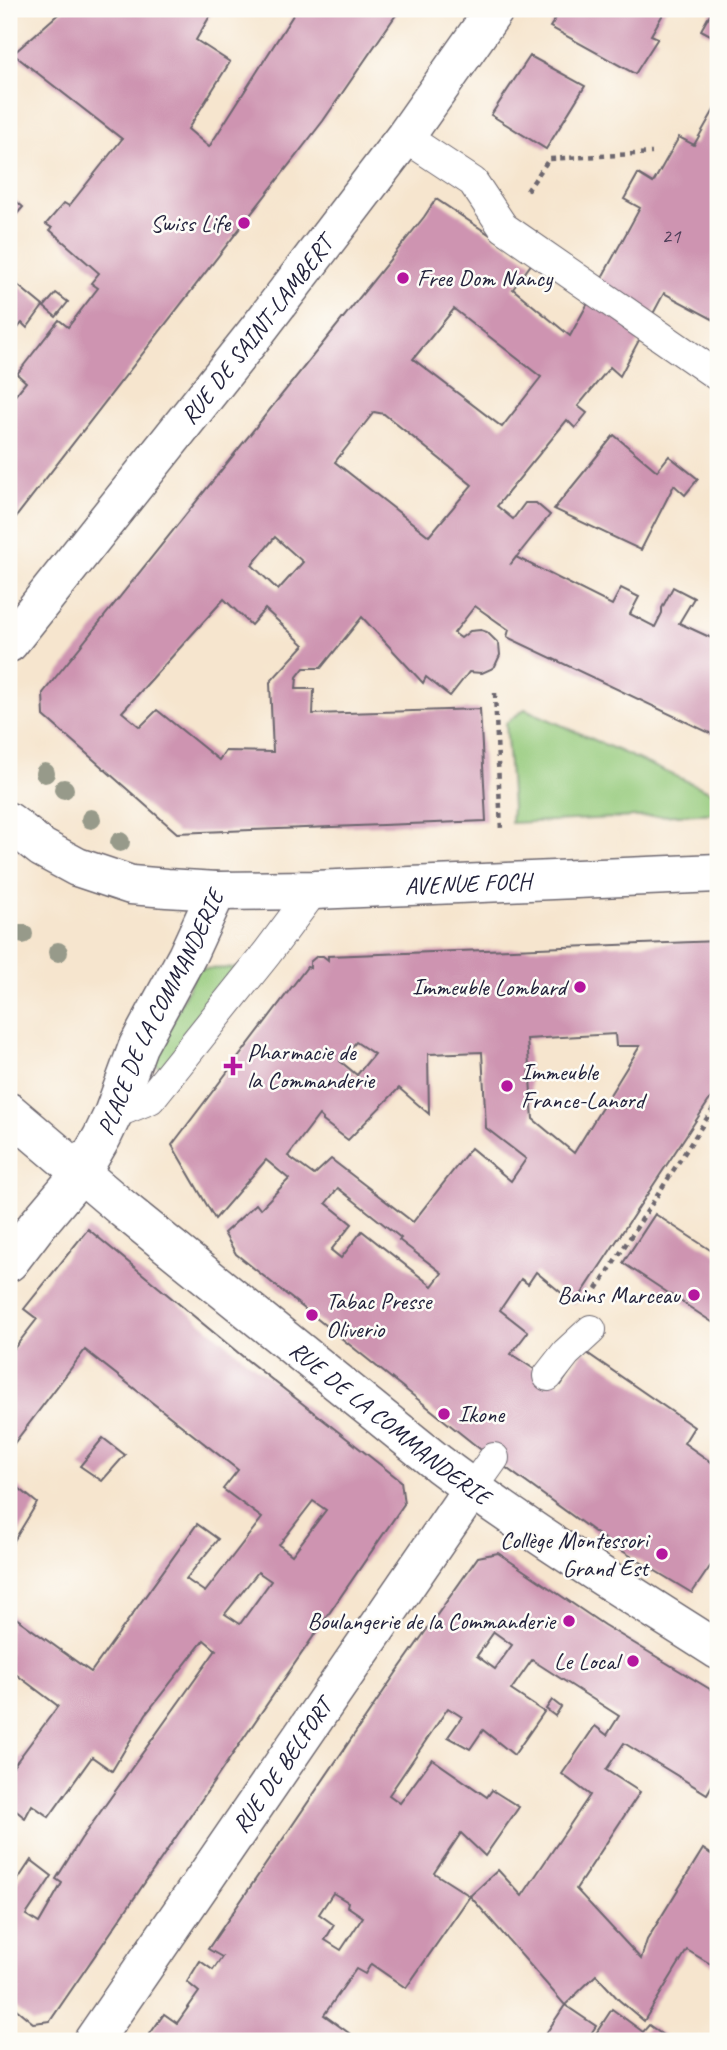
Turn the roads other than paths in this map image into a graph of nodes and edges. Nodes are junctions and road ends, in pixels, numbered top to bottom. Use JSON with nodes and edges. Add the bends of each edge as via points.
{"nodes":[{"id":1,"x":495,"y":9,"type":"edge"},
{"id":2,"x":405,"y":137,"type":"junction"},
{"id":3,"x":718,"y":376,"type":"edge"},
{"id":4,"x":9,"y":643,"type":"edge"},
{"id":5,"x":9,"y":822,"type":"edge"},
{"id":6,"x":718,"y":873,"type":"edge"},
{"id":7,"x":314,"y":890,"type":"junction"},
{"id":8,"x":217,"y":891,"type":"junction"},
{"id":9,"x":9,"y":1112,"type":"edge"},
{"id":10,"x":113,"y":1114,"type":"junction"},
{"id":11,"x":80,"y":1172,"type":"junction"},
{"id":12,"x":9,"y":1262,"type":"edge"},
{"id":13,"x":591,"y":1330,"type":"road end"},
{"id":14,"x":548,"y":1376,"type":"dead end"},
{"id":15,"x":494,"y":1458,"type":"dead end"},
{"id":16,"x":472,"y":1489,"type":"junction"},
{"id":17,"x":718,"y":1650,"type":"edge"},
{"id":18,"x":93,"y":2041,"type":"edge"}],
"edges":[{"from":1,"to":2,"type":"street","name":"RUE DE SAINT-LAMBERT"},
{"from":2,"to":3,"type":"lane","via":[[473,182],[503,227]]},
{"from":2,"to":4,"type":"street","name":"RUE DE SAINT-LAMBERT"},
{"from":5,"to":8,"type":"street","name":"PLACE DE LA COMMANDERIE","via":[[77,867],[131,885]]},
{"from":6,"to":7,"type":"street","name":"AVENUE FOCH"},
{"from":7,"to":8,"type":"street","name":"AVENUE FOCH"},
{"from":7,"to":10,"type":"lane","via":[[150,1099]]},
{"from":8,"to":10,"type":"street","name":"PLACE DE LA COMMANDERIE","via":[[138,1046]]},
{"from":9,"to":11,"type":"street","name":"PLACE DE LA COMMANDERIE"},
{"from":10,"to":11,"type":"street","name":"PLACE DE LA COMMANDERIE"},
{"from":11,"to":12,"type":"street"},
{"from":11,"to":16,"type":"street","name":"RUE DE LA COMMANDERIE"},
{"from":13,"to":14,"type":"lane"},
{"from":15,"to":16,"type":"lane"},
{"from":16,"to":17,"type":"street","name":"RUE DE LA COMMANDERIE"},
{"from":16,"to":18,"type":"street","name":"RUE DE BELFORT"}]}
